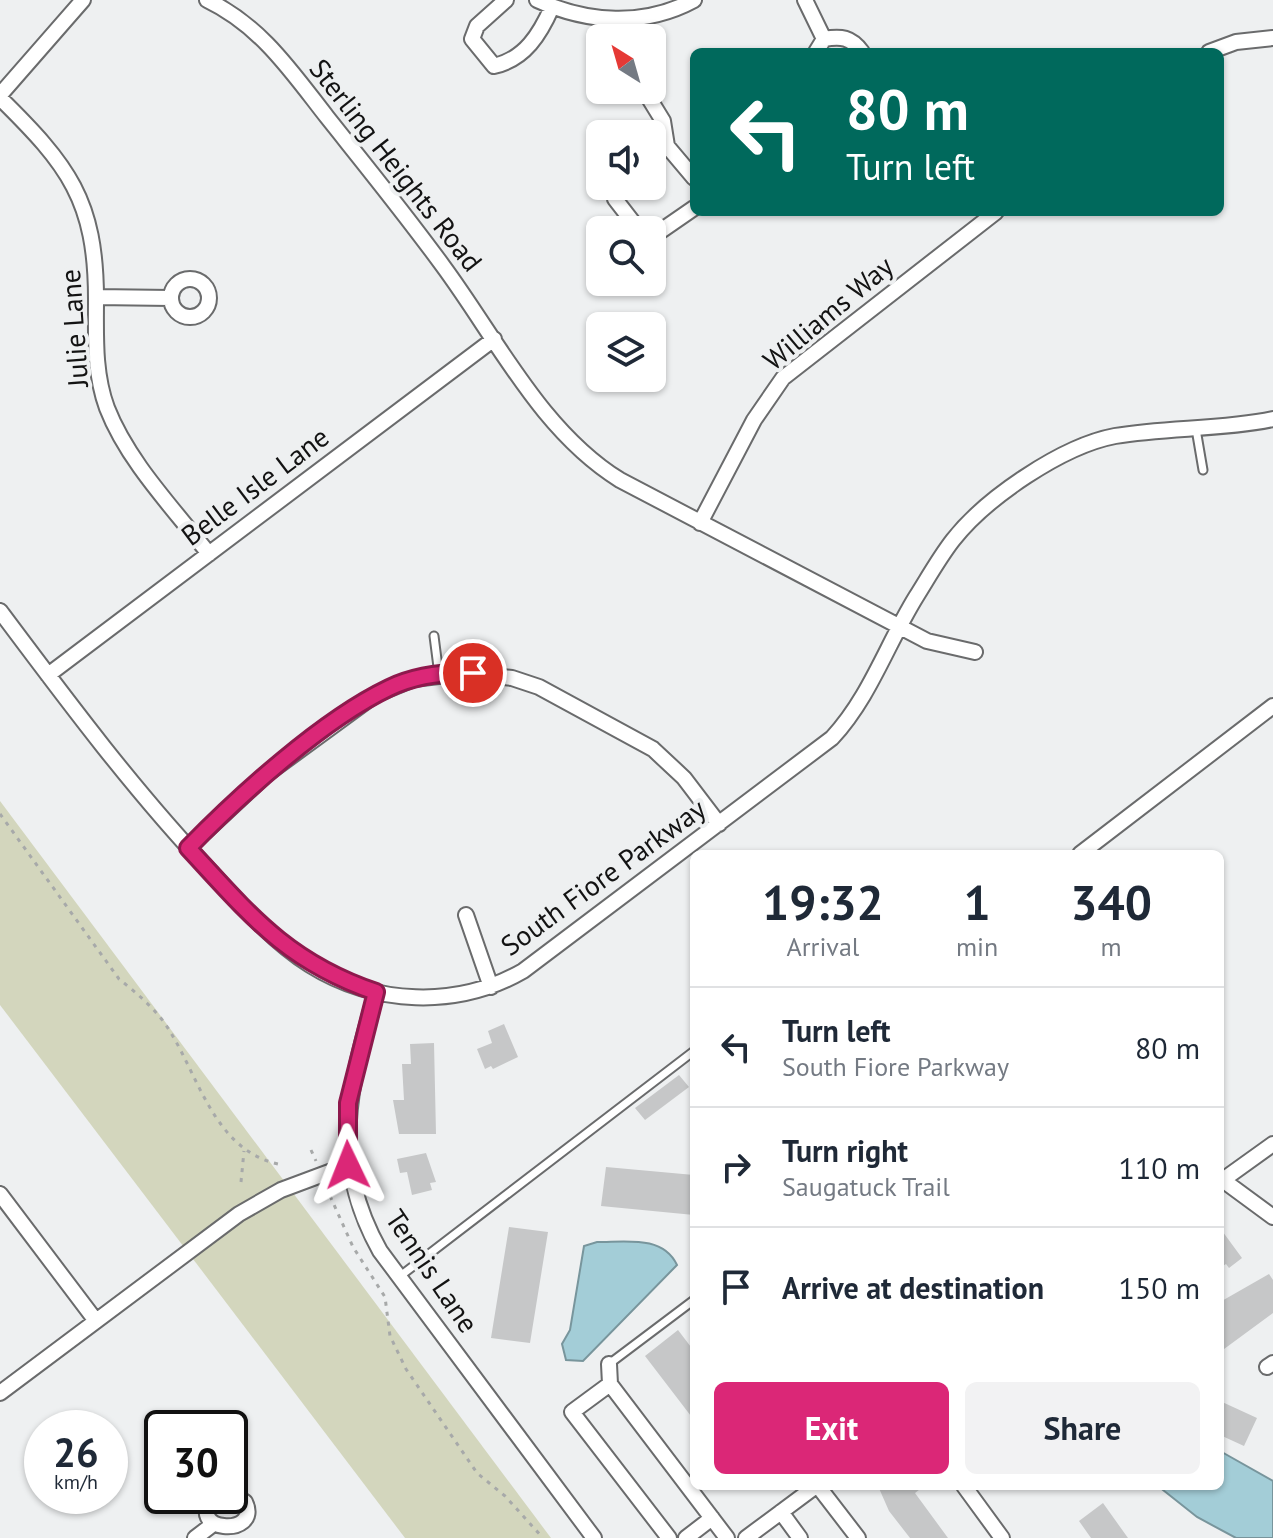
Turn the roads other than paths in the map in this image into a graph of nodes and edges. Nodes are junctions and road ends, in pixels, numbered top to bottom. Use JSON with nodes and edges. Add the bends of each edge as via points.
{"nodes":[{"id":1,"x":83,"y":0,"type":"edge"},
{"id":2,"x":207,"y":0,"type":"edge"},
{"id":3,"x":506,"y":0,"type":"edge"},
{"id":4,"x":537,"y":0,"type":"edge"},
{"id":5,"x":694,"y":0,"type":"edge"},
{"id":6,"x":805,"y":0,"type":"edge"},
{"id":7,"x":552,"y":7,"type":"junction"},
{"id":8,"x":626,"y":19,"type":"junction"},
{"id":9,"x":625,"y":24,"type":"edge"},
{"id":10,"x":1273,"y":38,"type":"edge"},
{"id":11,"x":820,"y":46,"type":"edge"},
{"id":12,"x":858,"y":48,"type":"edge"},
{"id":13,"x":1220,"y":48,"type":"edge"},
{"id":14,"x":0,"y":96,"type":"edge"},
{"id":15,"x":653,"y":104,"type":"edge"},
{"id":16,"x":667,"y":146,"type":"joint"},
{"id":17,"x":690,"y":173,"type":"edge"},
{"id":18,"x":616,"y":200,"type":"edge"},
{"id":19,"x":690,"y":211,"type":"edge"},
{"id":20,"x":628,"y":216,"type":"edge"},
{"id":21,"x":991,"y":216,"type":"edge"},
{"id":22,"x":666,"y":227,"type":"edge"},
{"id":23,"x":96,"y":297,"type":"junction"},
{"id":24,"x":171,"y":298,"type":"dead end"},
{"id":25,"x":494,"y":339,"type":"junction"},
{"id":26,"x":1273,"y":419,"type":"edge"},
{"id":27,"x":1196,"y":429,"type":"junction"},
{"id":28,"x":1203,"y":470,"type":"dead end"},
{"id":29,"x":700,"y":523,"type":"junction"},
{"id":30,"x":209,"y":554,"type":"junction"},
{"id":31,"x":0,"y":611,"type":"edge"},
{"id":32,"x":898,"y":625,"type":"junction"},
{"id":33,"x":434,"y":636,"type":"dead end"},
{"id":34,"x":975,"y":652,"type":"dead end"},
{"id":35,"x":48,"y":675,"type":"junction"},
{"id":36,"x":439,"y":675,"type":"junction"},
{"id":37,"x":1273,"y":706,"type":"edge"},
{"id":38,"x":719,"y":824,"type":"junction"},
{"id":39,"x":188,"y":848,"type":"junction"},
{"id":40,"x":1085,"y":850,"type":"edge"},
{"id":41,"x":466,"y":915,"type":"dead end"},
{"id":42,"x":491,"y":987,"type":"junction"},
{"id":43,"x":376,"y":992,"type":"junction"},
{"id":44,"x":690,"y":1054,"type":"edge"},
{"id":45,"x":1273,"y":1144,"type":"edge"},
{"id":46,"x":348,"y":1165,"type":"junction"},
{"id":47,"x":1224,"y":1178,"type":"edge"},
{"id":48,"x":1224,"y":1182,"type":"edge"},
{"id":49,"x":0,"y":1194,"type":"edge"},
{"id":50,"x":1273,"y":1217,"type":"edge"},
{"id":51,"x":399,"y":1277,"type":"junction"},
{"id":52,"x":690,"y":1303,"type":"edge"},
{"id":53,"x":96,"y":1321,"type":"junction"},
{"id":54,"x":609,"y":1364,"type":"joint"},
{"id":55,"x":610,"y":1384,"type":"junction"},
{"id":56,"x":0,"y":1393,"type":"edge"},
{"id":57,"x":690,"y":1489,"type":"edge"},
{"id":58,"x":691,"y":1490,"type":"edge"},
{"id":59,"x":811,"y":1490,"type":"edge"},
{"id":60,"x":820,"y":1490,"type":"edge"},
{"id":61,"x":967,"y":1490,"type":"edge"},
{"id":62,"x":781,"y":1512,"type":"junction"},
{"id":63,"x":210,"y":1514,"type":"edge"},
{"id":64,"x":246,"y":1514,"type":"edge"},
{"id":65,"x":712,"y":1518,"type":"junction"},
{"id":66,"x":212,"y":1525,"type":"junction"},
{"id":67,"x":195,"y":1538,"type":"edge"},
{"id":68,"x":594,"y":1538,"type":"edge"},
{"id":69,"x":669,"y":1538,"type":"edge"},
{"id":70,"x":686,"y":1538,"type":"edge"},
{"id":71,"x":727,"y":1538,"type":"edge"},
{"id":72,"x":746,"y":1538,"type":"edge"},
{"id":73,"x":800,"y":1538,"type":"edge"},
{"id":74,"x":858,"y":1538,"type":"edge"},
{"id":75,"x":1002,"y":1538,"type":"edge"}],
"edges":[{"from":1,"to":14,"type":"street"},
{"from":2,"to":25,"type":"street","name":"Sterling Heights Road","via":[[263,37]]},
{"from":3,"to":7,"type":"street","via":[[477,26],[472,39],[494,66],[536,40]]},
{"from":4,"to":7,"type":"street"},
{"from":5,"to":8,"type":"street"},
{"from":6,"to":11,"type":"street"},
{"from":7,"to":8,"type":"street","via":[[599,20]]},
{"from":8,"to":9,"type":"street"},
{"from":10,"to":13,"type":"street"},
{"from":11,"to":12,"type":"street","via":[[847,38]]},
{"from":14,"to":23,"type":"street","name":"Julie Lane","via":[[43,141],[76,188],[94,243]]},
{"from":15,"to":16,"type":"street","via":[[663,121]]},
{"from":16,"to":17,"type":"street"},
{"from":18,"to":20,"type":"street"},
{"from":19,"to":22,"type":"street"},
{"from":21,"to":29,"type":"street","name":"Williams Way","via":[[783,378],[754,420]]},
{"from":23,"to":24,"type":"street"},
{"from":23,"to":30,"type":"street","name":"Julie Lane","via":[[95,349],[107,408],[138,462]]},
{"from":25,"to":29,"type":"street","name":"Sterling Heights Road","via":[[549,417],[602,468]]},
{"from":25,"to":30,"type":"street","name":"Belle Isle Lane"},
{"from":26,"to":27,"type":"street"},
{"from":27,"to":28,"type":"lane"},
{"from":27,"to":32,"type":"street","via":[[1112,437],[1050,460],[954,538]]},
{"from":29,"to":32,"type":"street","name":"Sterling Heights Road"},
{"from":30,"to":35,"type":"street","name":"Belle Isle Lane"},
{"from":31,"to":35,"type":"street","name":"South Fiore Parkway"},
{"from":32,"to":34,"type":"street","name":"Sterling Heights Road","via":[[927,641]]},
{"from":32,"to":38,"type":"street","name":"South Fiore Parkway","via":[[850,719]]},
{"from":33,"to":36,"type":"lane"},
{"from":35,"to":39,"type":"street","name":"South Fiore Parkway","via":[[147,804]]},
{"from":36,"to":38,"type":"street","via":[[512,678],[568,700],[653,749],[684,778]]},
{"from":36,"to":39,"type":"street","via":[[391,687],[340,719],[267,774]]},
{"from":37,"to":40,"type":"street"},
{"from":38,"to":42,"type":"street","name":"South Fiore Parkway","via":[[523,971]]},
{"from":39,"to":43,"type":"street","name":"South Fiore Parkway","via":[[284,947],[313,966]]},
{"from":41,"to":42,"type":"street"},
{"from":42,"to":43,"type":"street","name":"South Fiore Parkway","via":[[429,999]]},
{"from":43,"to":46,"type":"street","name":"Tennis Lane","via":[[348,1103]]},
{"from":44,"to":51,"type":"lane"},
{"from":45,"to":47,"type":"street"},
{"from":46,"to":51,"type":"street","name":"Tennis Lane","via":[[372,1237]]},
{"from":46,"to":53,"type":"street","via":[[281,1190],[239,1214]]},
{"from":48,"to":50,"type":"street"},
{"from":49,"to":53,"type":"street"},
{"from":51,"to":68,"type":"street","name":"Tennis Lane"},
{"from":52,"to":54,"type":"lane"},
{"from":53,"to":56,"type":"street"},
{"from":54,"to":55,"type":"street"},
{"from":55,"to":57,"type":"street"},
{"from":55,"to":69,"type":"street","via":[[572,1412]]},
{"from":58,"to":65,"type":"street"},
{"from":59,"to":62,"type":"street"},
{"from":60,"to":74,"type":"street"},
{"from":61,"to":75,"type":"street"},
{"from":62,"to":72,"type":"street"},
{"from":62,"to":73,"type":"street"},
{"from":63,"to":66,"type":"street"},
{"from":64,"to":66,"type":"street","via":[[246,1522],[230,1533]]},
{"from":65,"to":70,"type":"street"},
{"from":65,"to":71,"type":"street"},
{"from":66,"to":67,"type":"street"}]}
